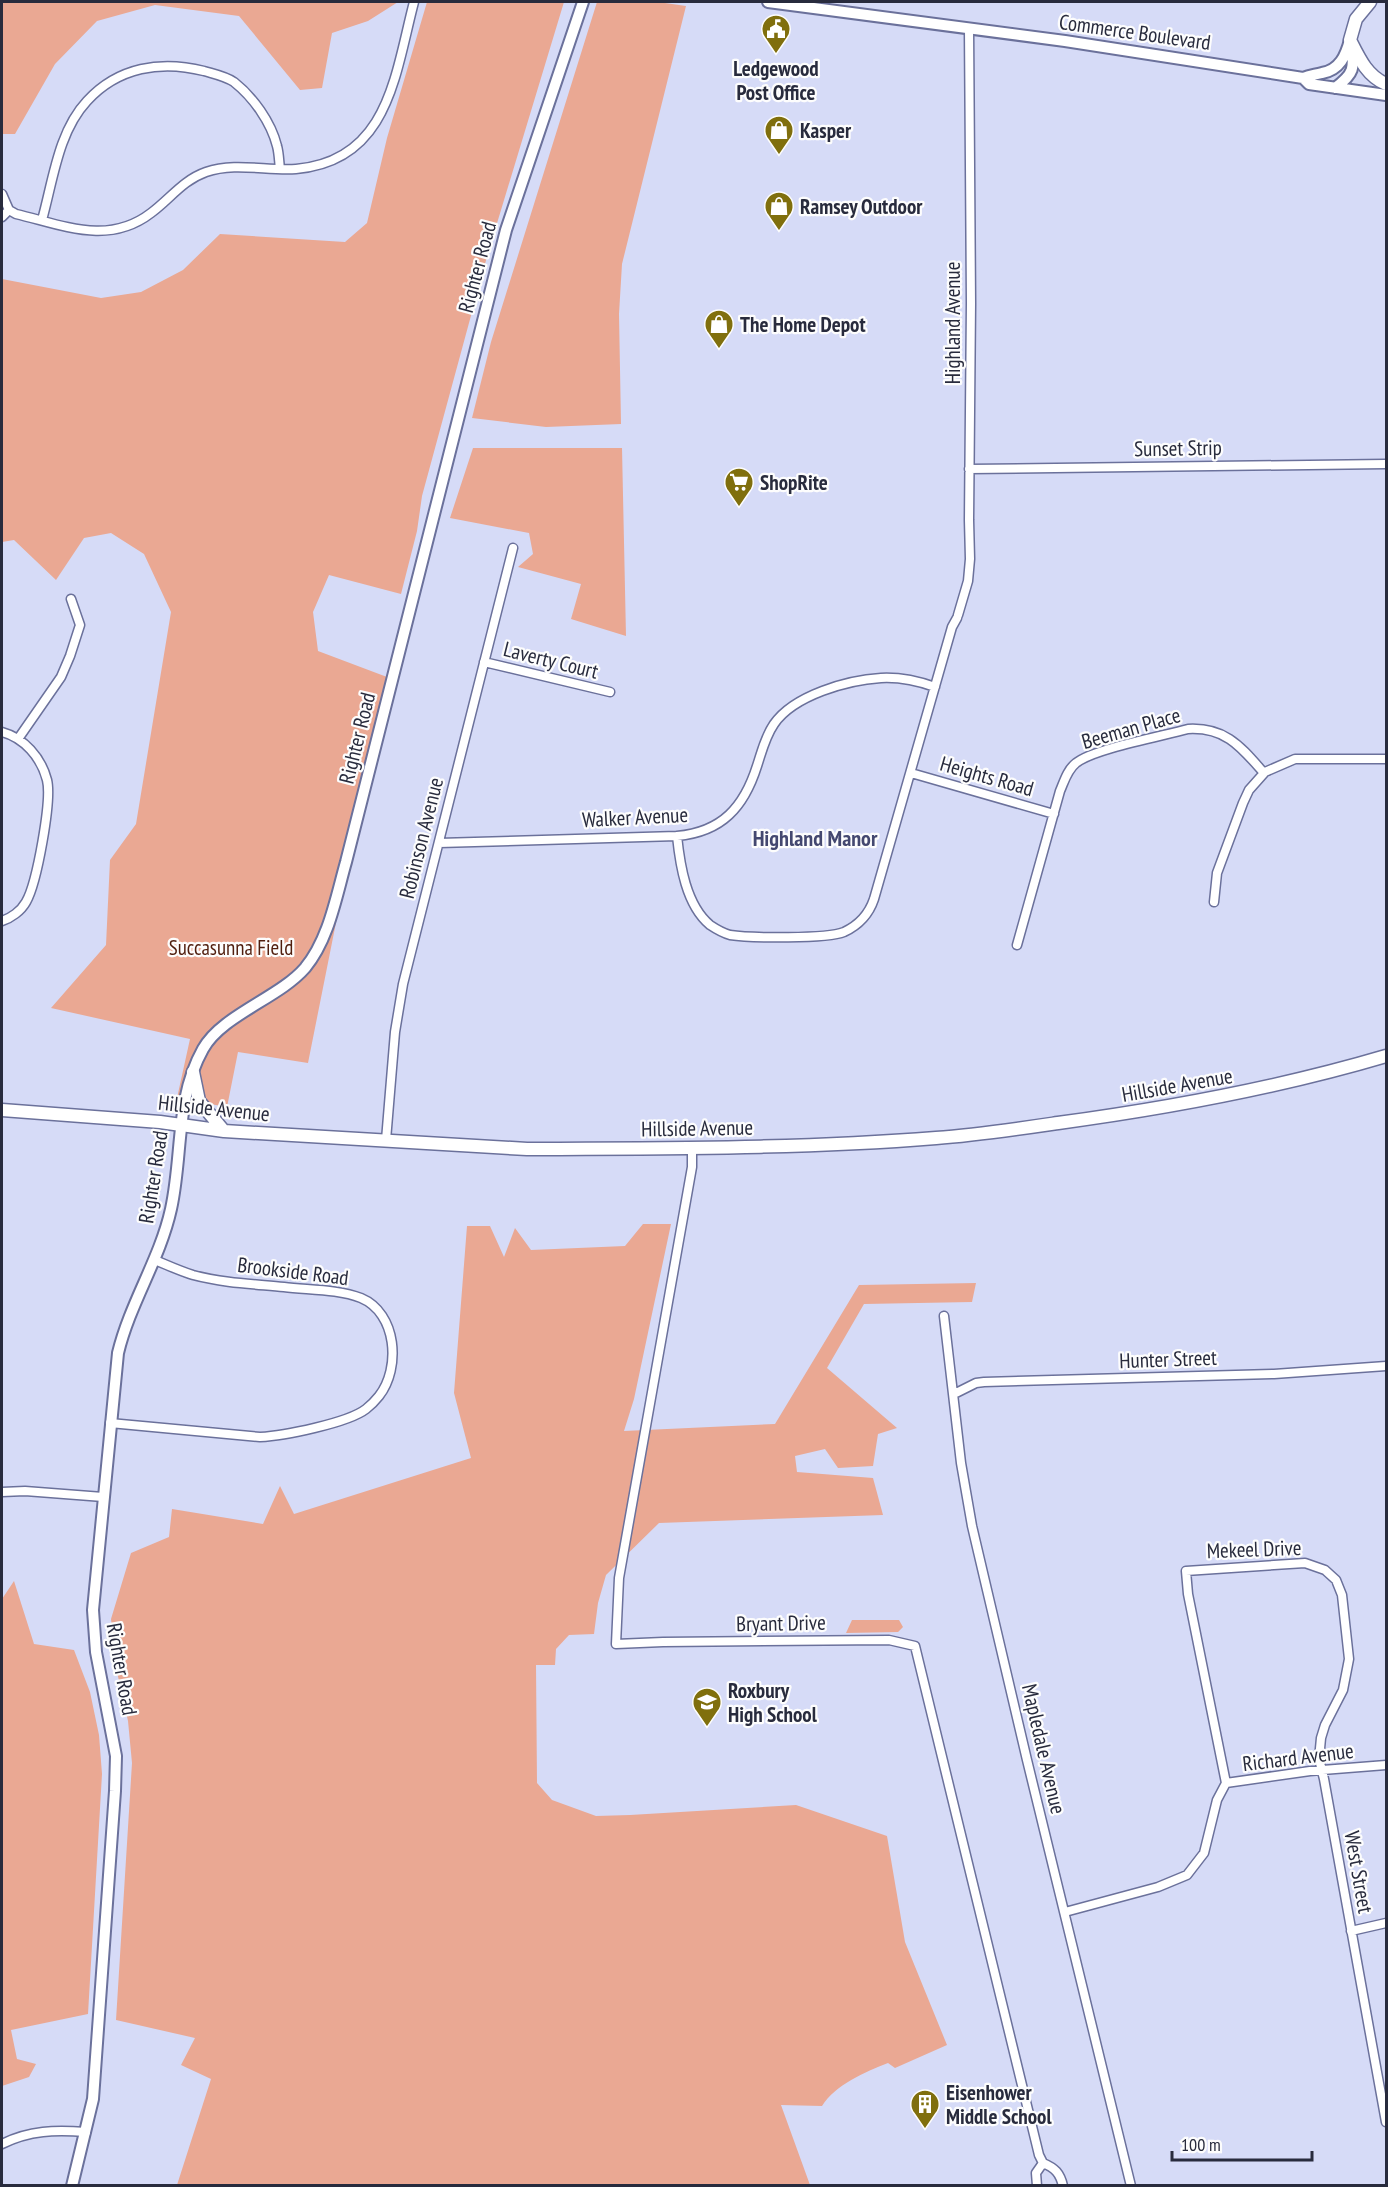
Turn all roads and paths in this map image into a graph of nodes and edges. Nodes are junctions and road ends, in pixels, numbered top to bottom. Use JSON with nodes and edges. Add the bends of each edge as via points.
{"nodes":[{"id":1,"x":414,"y":2,"type":"edge"},
{"id":2,"x":584,"y":2,"type":"edge"},
{"id":3,"x":768,"y":2,"type":"edge"},
{"id":4,"x":1370,"y":2,"type":"edge"},
{"id":5,"x":969,"y":29,"type":"junction"},
{"id":6,"x":1350,"y":40,"type":"junction"},
{"id":7,"x":1302,"y":78,"type":"junction"},
{"id":8,"x":1386,"y":84,"type":"edge"},
{"id":9,"x":1335,"y":88,"type":"junction"},
{"id":10,"x":1386,"y":95,"type":"edge"},
{"id":11,"x":280,"y":169,"type":"junction"},
{"id":12,"x":2,"y":194,"type":"edge"},
{"id":13,"x":9,"y":210,"type":"junction"},
{"id":14,"x":2,"y":217,"type":"edge"},
{"id":15,"x":42,"y":220,"type":"junction"},
{"id":16,"x":1386,"y":464,"type":"edge"},
{"id":17,"x":969,"y":469,"type":"junction"},
{"id":18,"x":513,"y":548,"type":"dead end"},
{"id":19,"x":71,"y":599,"type":"dead end"},
{"id":20,"x":484,"y":662,"type":"junction"},
{"id":21,"x":935,"y":687,"type":"junction"},
{"id":22,"x":610,"y":692,"type":"dead end"},
{"id":23,"x":2,"y":732,"type":"edge"},
{"id":24,"x":18,"y":739,"type":"junction"},
{"id":25,"x":1386,"y":759,"type":"edge"},
{"id":26,"x":911,"y":772,"type":"junction"},
{"id":27,"x":1264,"y":773,"type":"junction"},
{"id":28,"x":1054,"y":814,"type":"junction"},
{"id":29,"x":677,"y":836,"type":"junction"},
{"id":30,"x":440,"y":843,"type":"junction"},
{"id":31,"x":1214,"y":902,"type":"dead end"},
{"id":32,"x":2,"y":921,"type":"edge"},
{"id":33,"x":1017,"y":945,"type":"dead end"},
{"id":34,"x":1386,"y":1056,"type":"edge"},
{"id":35,"x":193,"y":1072,"type":"junction"},
{"id":36,"x":2,"y":1110,"type":"edge"},
{"id":37,"x":181,"y":1125,"type":"junction"},
{"id":38,"x":224,"y":1131,"type":"junction"},
{"id":39,"x":386,"y":1140,"type":"junction"},
{"id":40,"x":692,"y":1148,"type":"junction"},
{"id":41,"x":155,"y":1260,"type":"junction"},
{"id":42,"x":944,"y":1316,"type":"dead end"},
{"id":43,"x":1386,"y":1366,"type":"edge"},
{"id":44,"x":954,"y":1394,"type":"junction"},
{"id":45,"x":110,"y":1423,"type":"junction"},
{"id":46,"x":2,"y":1492,"type":"edge"},
{"id":47,"x":103,"y":1497,"type":"junction"},
{"id":48,"x":1386,"y":1765,"type":"edge"},
{"id":49,"x":1322,"y":1770,"type":"junction"},
{"id":50,"x":1226,"y":1783,"type":"junction"},
{"id":51,"x":1065,"y":1912,"type":"junction"},
{"id":52,"x":1386,"y":1923,"type":"edge"},
{"id":53,"x":1351,"y":1931,"type":"junction"},
{"id":54,"x":1386,"y":2122,"type":"edge"},
{"id":55,"x":86,"y":2132,"type":"junction"},
{"id":56,"x":2,"y":2145,"type":"edge"},
{"id":57,"x":1043,"y":2163,"type":"junction"},
{"id":58,"x":72,"y":2186,"type":"edge"},
{"id":59,"x":1037,"y":2186,"type":"edge"},
{"id":60,"x":1063,"y":2186,"type":"edge"},
{"id":61,"x":1131,"y":2186,"type":"edge"}],
"edges":[{"from":1,"to":11,"type":"street","via":[[389,98],[365,138],[351,150],[323,163]]},
{"from":2,"to":35,"type":"street","name":"Righter Road","via":[[506,230],[326,930],[305,968],[217,1033],[203,1048]]},
{"from":3,"to":5,"type":"street","name":"Commerce Boulevard"},
{"from":4,"to":6,"type":"main road","via":[[1356,18]]},
{"from":5,"to":7,"type":"street","name":"Commerce Boulevard"},
{"from":5,"to":17,"type":"street","name":"Highland Avenue"},
{"from":6,"to":7,"type":"street","via":[[1345,56],[1334,68]]},
{"from":6,"to":8,"type":"main road","via":[[1367,70]]},
{"from":6,"to":9,"type":"street","via":[[1353,69]]},
{"from":7,"to":9,"type":"street","name":"Commerce Boulevard","via":[[1310,84]]},
{"from":9,"to":10,"type":"street","name":"Commerce Boulevard"},
{"from":11,"to":15,"type":"street","via":[[222,167],[204,172],[188,180],[151,213],[119,229],[100,232]]},
{"from":11,"to":15,"type":"street","via":[[278,146],[269,126],[233,81],[190,67],[137,69],[108,83],[76,115],[68,128]]},
{"from":12,"to":13,"type":"street"},
{"from":13,"to":14,"type":"street"},
{"from":13,"to":15,"type":"street"},
{"from":16,"to":17,"type":"street","name":"Sunset Strip"},
{"from":17,"to":21,"type":"street","name":"Highland Avenue","via":[[968,581]]},
{"from":18,"to":20,"type":"street","name":"Robinson Avenue"},
{"from":19,"to":24,"type":"street","via":[[80,625],[70,656],[61,677]]},
{"from":20,"to":22,"type":"street","name":"Laverty Court"},
{"from":20,"to":30,"type":"street","name":"Robinson Avenue"},
{"from":21,"to":26,"type":"street","name":"Highland Avenue"},
{"from":21,"to":29,"type":"street","name":"Walker Avenue","via":[[916,680],[882,678],[854,682],[797,703],[775,722],[766,738],[749,790],[738,808],[713,826]]},
{"from":23,"to":24,"type":"street"},
{"from":24,"to":32,"type":"street","via":[[38,760],[47,780],[48,805],[33,886],[26,903]]},
{"from":25,"to":27,"type":"street","via":[[1295,759]]},
{"from":26,"to":28,"type":"street","name":"Heights Road"},
{"from":26,"to":29,"type":"street","name":"Highland Avenue","via":[[871,908],[859,923],[838,934],[741,936],[718,930],[700,916],[690,896]]},
{"from":27,"to":28,"type":"street","name":"Beeman Place","via":[[1231,738],[1202,728],[1188,729],[1100,752],[1076,763],[1067,774]]},
{"from":27,"to":31,"type":"street","via":[[1243,803],[1217,873]]},
{"from":28,"to":33,"type":"street","name":"Beeman Place"},
{"from":29,"to":30,"type":"street","name":"Walker Avenue"},
{"from":30,"to":39,"type":"street","name":"Robinson Avenue","via":[[403,984]]},
{"from":34,"to":40,"type":"main road","name":"Hillside Avenue","via":[[1306,1079],[1197,1102],[998,1131],[853,1143]]},
{"from":35,"to":37,"type":"street","name":"Righter Road"},
{"from":35,"to":38,"type":"main road","via":[[200,1101]]},
{"from":36,"to":37,"type":"main road","name":"Hillside Avenue"},
{"from":37,"to":38,"type":"main road","name":"Hillside Avenue"},
{"from":37,"to":41,"type":"street","name":"Righter Road","via":[[171,1209]]},
{"from":38,"to":39,"type":"main road","name":"Hillside Avenue"},
{"from":39,"to":40,"type":"main road","name":"Hillside Avenue","via":[[527,1149]]},
{"from":40,"to":57,"type":"street","name":"Bryant Drive","via":[[692,1167],[619,1578],[616,1644],[889,1640],[915,1646]]},
{"from":41,"to":45,"type":"street","name":"Righter Road","via":[[122,1336]]},
{"from":41,"to":45,"type":"street","name":"Brookside Road","via":[[192,1275],[227,1282],[360,1298],[375,1306],[387,1321],[392,1340],[387,1382],[365,1411],[277,1436]]},
{"from":42,"to":44,"type":"street","name":"Mapledale Avenue"},
{"from":43,"to":44,"type":"street","name":"Hunter Street","via":[[1320,1372],[984,1382]]},
{"from":44,"to":51,"type":"street","name":"Mapledale Avenue","via":[[972,1526]]},
{"from":45,"to":47,"type":"street","name":"Righter Road"},
{"from":46,"to":47,"type":"street"},
{"from":47,"to":55,"type":"street","name":"Righter Road","via":[[93,1630],[116,1756],[93,2099]]},
{"from":48,"to":49,"type":"street","name":"Richard Avenue"},
{"from":49,"to":50,"type":"street","name":"Richard Avenue"},
{"from":49,"to":50,"type":"street","name":"Mekeel Drive","via":[[1318,1754],[1321,1738],[1343,1689],[1349,1659],[1342,1595],[1336,1580],[1325,1570],[1305,1563],[1186,1570]]},
{"from":49,"to":53,"type":"street","name":"West Street"},
{"from":50,"to":51,"type":"street","name":"Richard Avenue","via":[[1217,1800],[1204,1853],[1187,1875],[1158,1887]]},
{"from":51,"to":61,"type":"street","name":"Mapledale Avenue"},
{"from":52,"to":53,"type":"street"},
{"from":53,"to":54,"type":"street","name":"West Street"},
{"from":55,"to":56,"type":"street","via":[[40,2131]]},
{"from":55,"to":58,"type":"street","name":"Righter Road"},
{"from":57,"to":59,"type":"street","via":[[1036,2173]]},
{"from":57,"to":60,"type":"street","name":"Bryant Drive","via":[[1058,2171]]}]}
